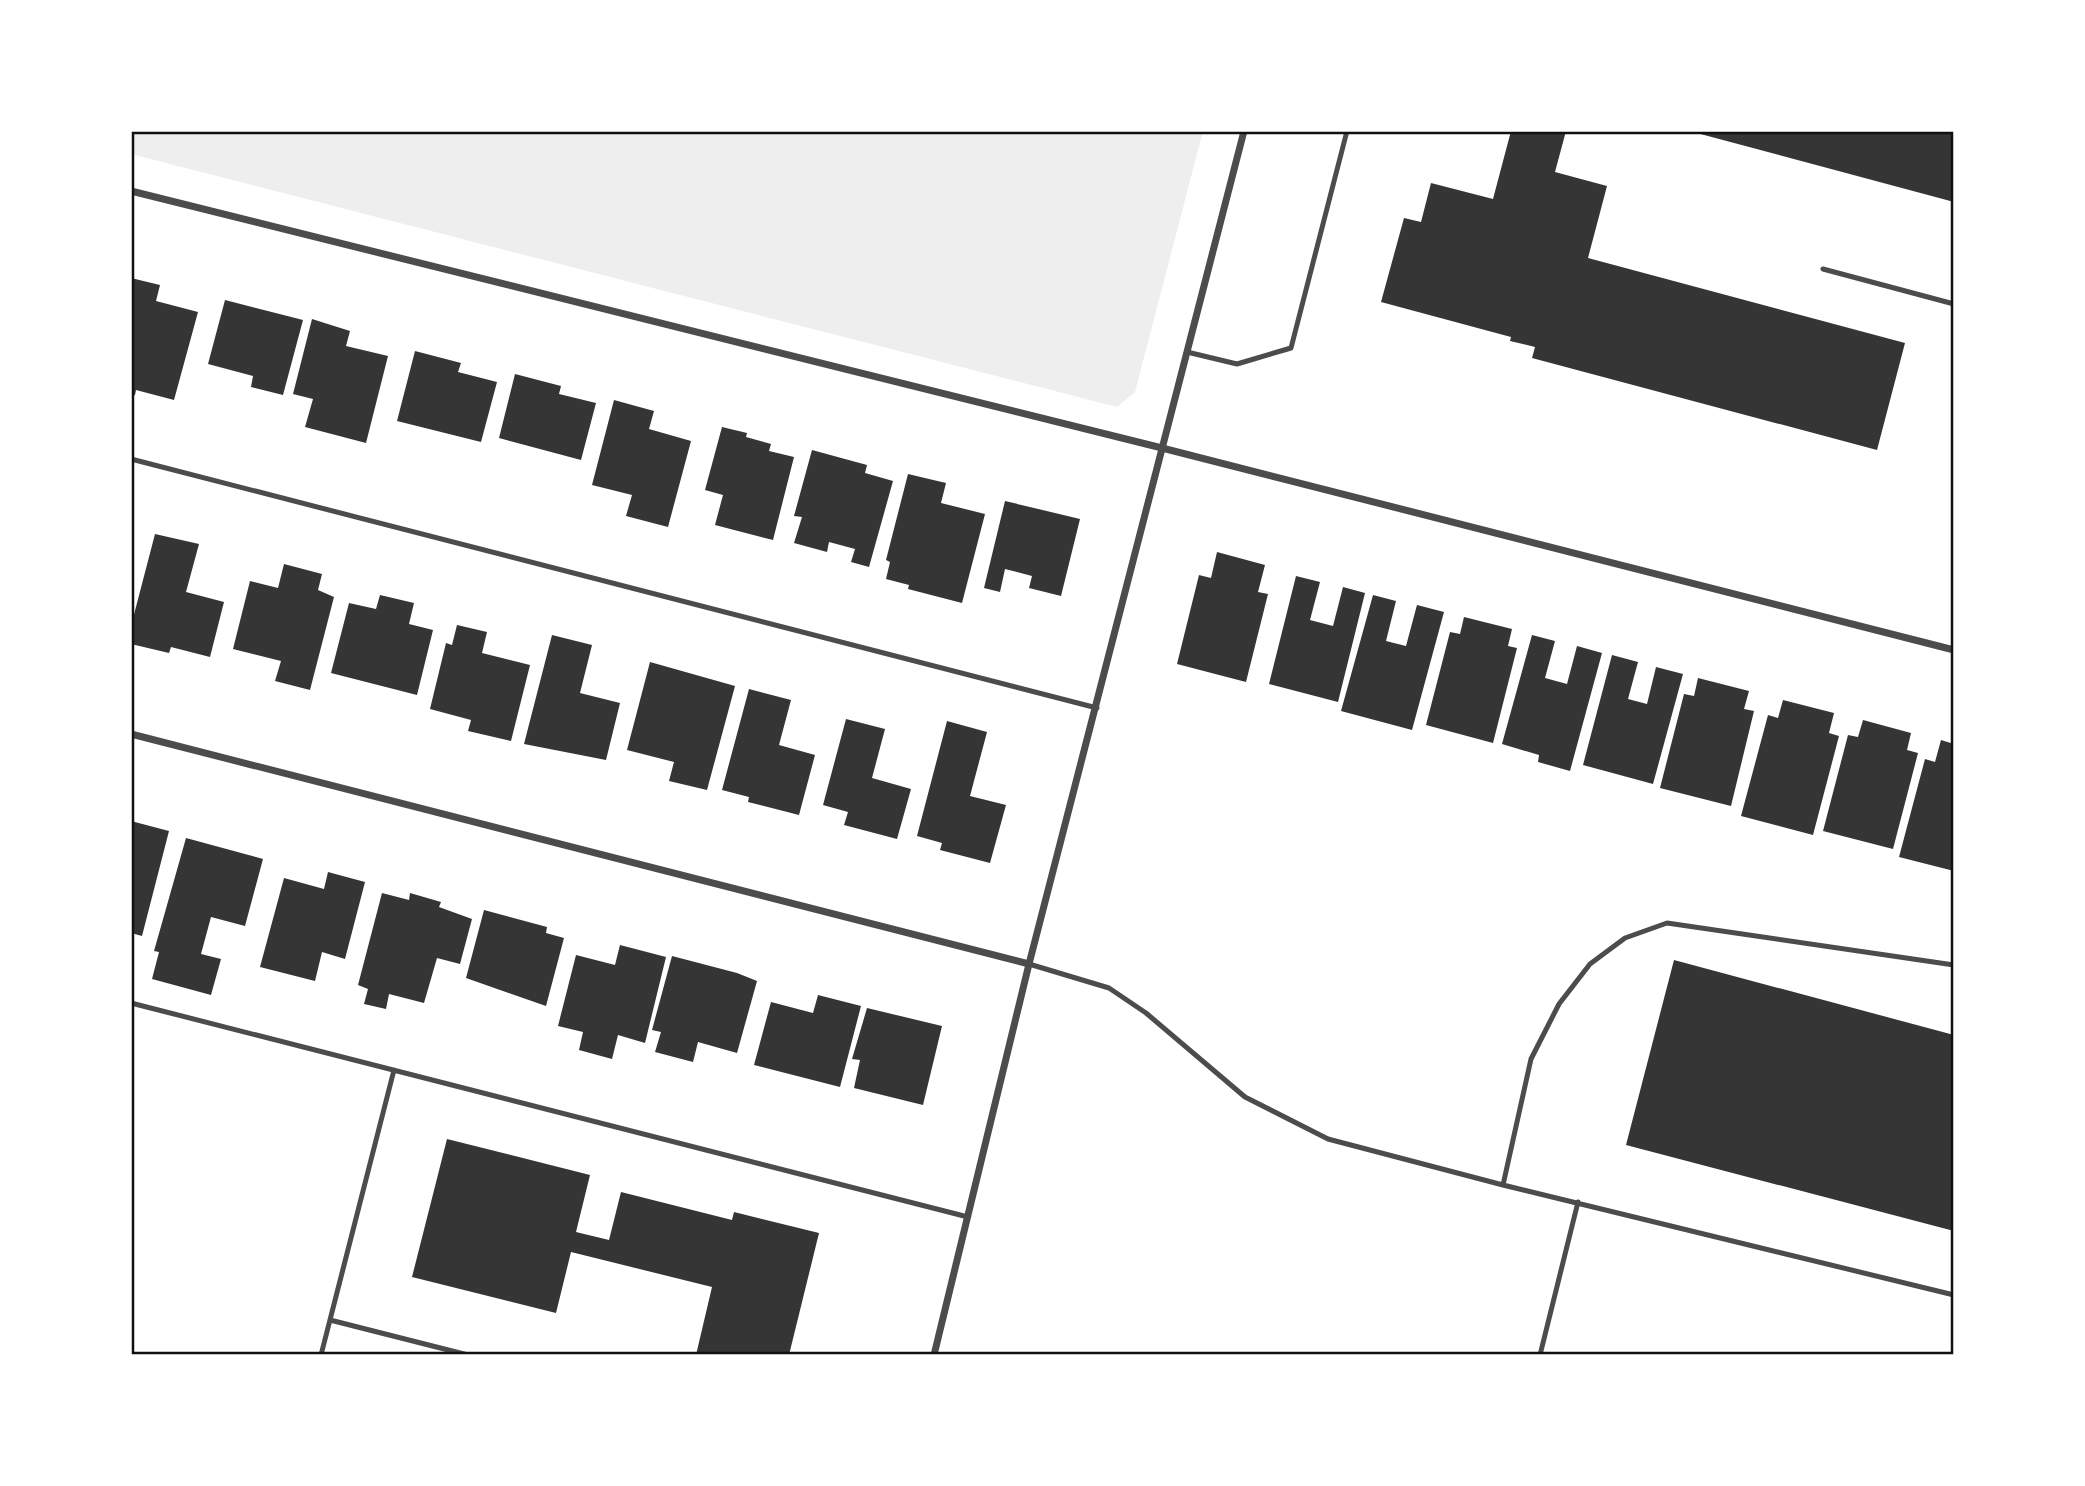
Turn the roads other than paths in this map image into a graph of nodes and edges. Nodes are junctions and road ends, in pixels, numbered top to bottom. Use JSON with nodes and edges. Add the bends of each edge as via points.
{"nodes":[{"id":1,"x":1244,"y":131,"type":"edge"},
{"id":2,"x":1348,"y":131,"type":"edge"},
{"id":3,"x":131,"y":191,"type":"edge"},
{"id":4,"x":1823,"y":269,"type":"dead end"},
{"id":5,"x":1954,"y":304,"type":"edge"},
{"id":6,"x":1187,"y":352,"type":"junction"},
{"id":7,"x":1162,"y":448,"type":"junction"},
{"id":8,"x":131,"y":459,"type":"edge"},
{"id":9,"x":1954,"y":650,"type":"edge"},
{"id":10,"x":1097,"y":708,"type":"junction"},
{"id":11,"x":131,"y":734,"type":"edge"},
{"id":12,"x":1029,"y":964,"type":"junction"},
{"id":13,"x":1954,"y":965,"type":"edge"},
{"id":14,"x":131,"y":1003,"type":"edge"},
{"id":15,"x":394,"y":1070,"type":"junction"},
{"id":16,"x":1503,"y":1185,"type":"junction"},
{"id":17,"x":1578,"y":1202,"type":"junction"},
{"id":18,"x":968,"y":1217,"type":"junction"},
{"id":19,"x":1954,"y":1295,"type":"edge"},
{"id":20,"x":330,"y":1320,"type":"junction"},
{"id":21,"x":321,"y":1355,"type":"edge"},
{"id":22,"x":468,"y":1355,"type":"edge"},
{"id":23,"x":934,"y":1355,"type":"edge"},
{"id":24,"x":1540,"y":1355,"type":"edge"}],
"edges":[{"from":1,"to":6,"type":"street"},
{"from":2,"to":6,"type":"lane","via":[[1291,348],[1237,364]]},
{"from":3,"to":7,"type":"street"},
{"from":4,"to":5,"type":"lane"},
{"from":6,"to":7,"type":"street"},
{"from":7,"to":9,"type":"street"},
{"from":7,"to":10,"type":"street"},
{"from":8,"to":10,"type":"lane"},
{"from":10,"to":12,"type":"street"},
{"from":11,"to":12,"type":"street"},
{"from":12,"to":16,"type":"lane","via":[[1109,988],[1146,1013],[1245,1097],[1328,1139]]},
{"from":12,"to":18,"type":"street"},
{"from":13,"to":16,"type":"lane","via":[[1667,923],[1625,938],[1590,964],[1559,1004],[1531,1059]]},
{"from":14,"to":15,"type":"lane"},
{"from":15,"to":18,"type":"lane"},
{"from":15,"to":20,"type":"lane"},
{"from":16,"to":17,"type":"lane"},
{"from":17,"to":19,"type":"lane"},
{"from":17,"to":24,"type":"lane"},
{"from":18,"to":23,"type":"street"},
{"from":20,"to":21,"type":"lane"},
{"from":20,"to":22,"type":"lane"}]}
